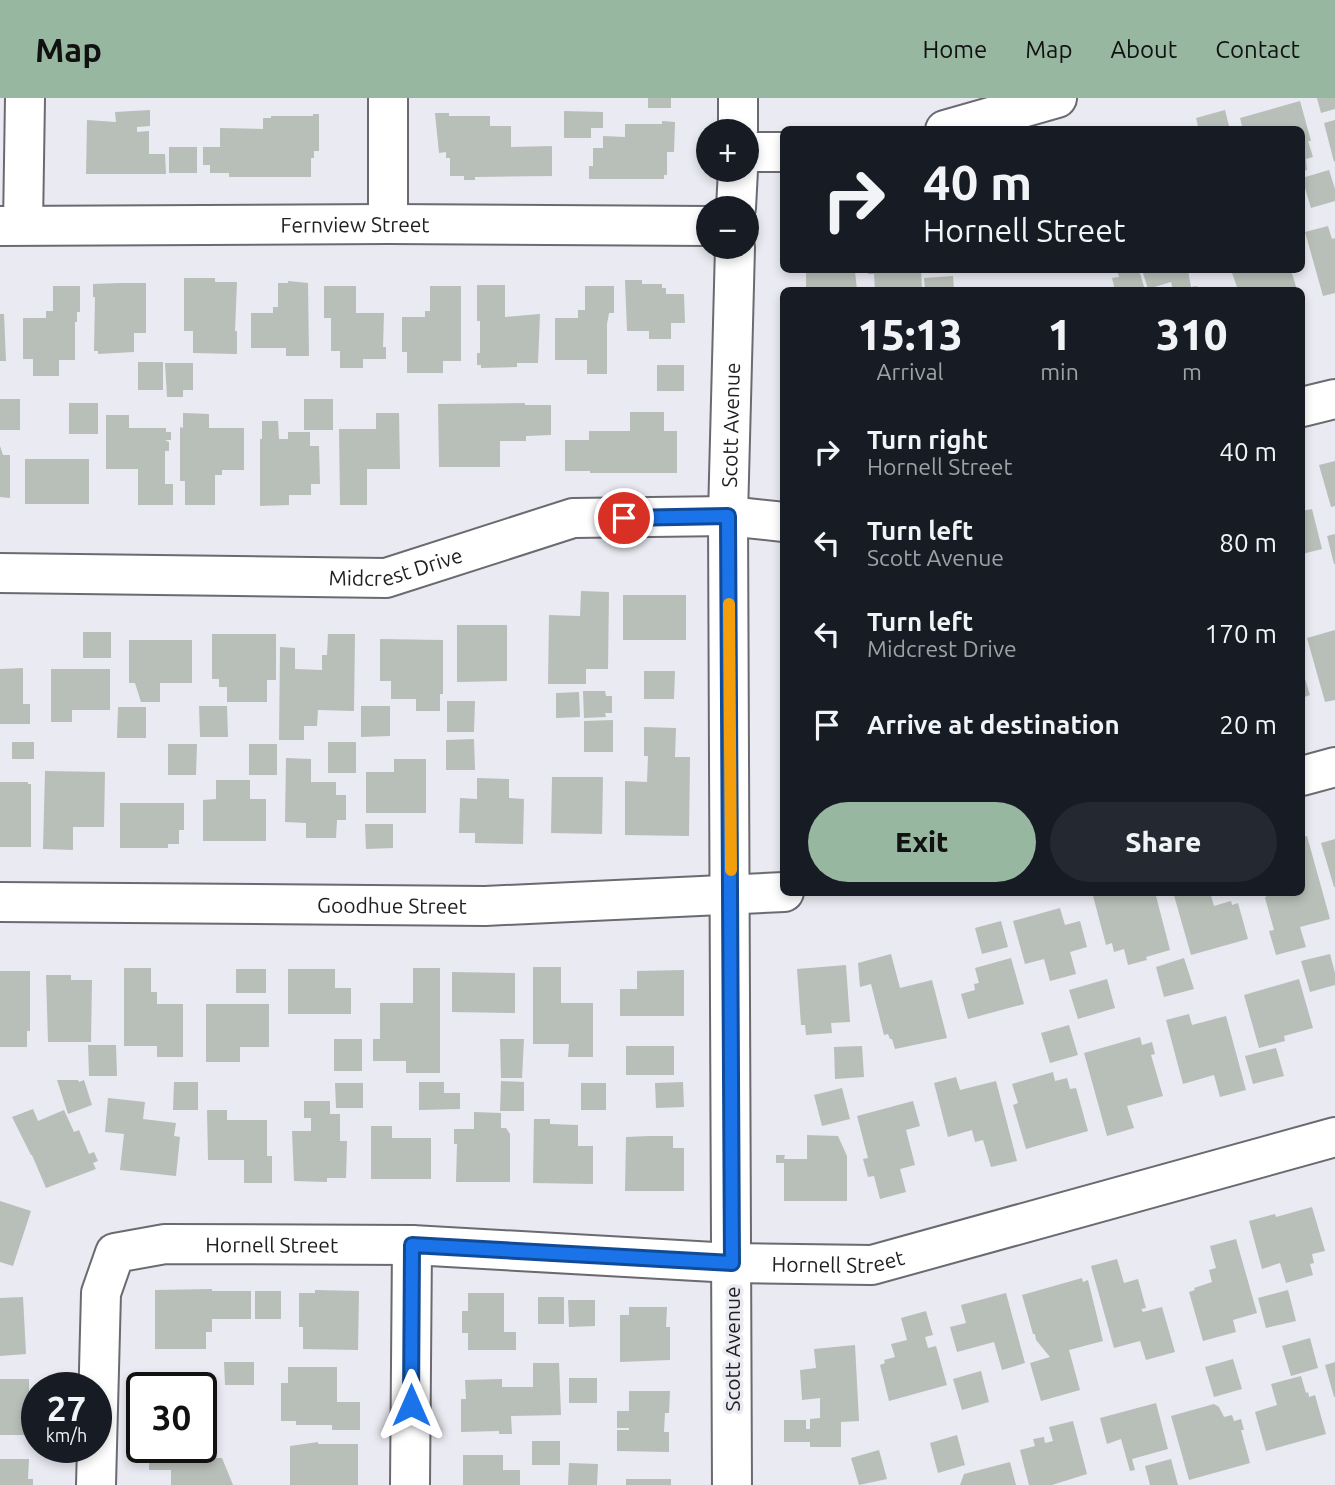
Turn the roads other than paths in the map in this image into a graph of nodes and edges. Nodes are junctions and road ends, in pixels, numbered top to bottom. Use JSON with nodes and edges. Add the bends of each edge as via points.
{"nodes":[{"id":1,"x":25,"y":98,"type":"edge"},
{"id":2,"x":388,"y":98,"type":"edge"},
{"id":3,"x":738,"y":98,"type":"edge"},
{"id":4,"x":1057,"y":98,"type":"edge"},
{"id":5,"x":738,"y":119,"type":"edge"},
{"id":6,"x":959,"y":126,"type":"edge"},
{"id":7,"x":759,"y":152,"type":"edge"},
{"id":8,"x":780,"y":152,"type":"edge"},
{"id":9,"x":388,"y":223,"type":"junction"},
{"id":10,"x":11,"y":225,"type":"edge"},
{"id":11,"x":696,"y":226,"type":"edge"},
{"id":12,"x":735,"y":259,"type":"edge"},
{"id":13,"x":1335,"y":399,"type":"edge"},
{"id":14,"x":1305,"y":407,"type":"edge"},
{"id":15,"x":728,"y":516,"type":"junction"},
{"id":16,"x":780,"y":522,"type":"edge"},
{"id":17,"x":0,"y":573,"type":"edge"},
{"id":18,"x":1335,"y":767,"type":"edge"},
{"id":19,"x":1305,"y":775,"type":"edge"},
{"id":20,"x":780,"y":891,"type":"edge"},
{"id":21,"x":731,"y":894,"type":"junction"},
{"id":22,"x":0,"y":902,"type":"edge"},
{"id":23,"x":1335,"y":1137,"type":"edge"},
{"id":24,"x":412,"y":1245,"type":"junction"},
{"id":25,"x":732,"y":1263,"type":"junction"},
{"id":26,"x":96,"y":1485,"type":"edge"},
{"id":27,"x":410,"y":1485,"type":"edge"},
{"id":28,"x":732,"y":1485,"type":"edge"}],
"edges":[{"from":1,"to":10,"type":"street"},
{"from":2,"to":9,"type":"street"},
{"from":3,"to":5,"type":"street"},
{"from":4,"to":6,"type":"street"},
{"from":7,"to":8,"type":"street"},
{"from":9,"to":10,"type":"street","name":"Fernview Street"},
{"from":9,"to":11,"type":"street","name":"Fernview Street"},
{"from":12,"to":15,"type":"street","name":"Scott Avenue"},
{"from":13,"to":14,"type":"street"},
{"from":15,"to":16,"type":"street","name":"Midcrest Drive"},
{"from":15,"to":17,"type":"street","name":"Midcrest Drive","via":[[573,518],[386,579]]},
{"from":15,"to":21,"type":"street","name":"Scott Avenue"},
{"from":18,"to":19,"type":"street"},
{"from":20,"to":21,"type":"street","name":"Goodhue Street"},
{"from":21,"to":22,"type":"street","name":"Goodhue Street","via":[[485,906]]},
{"from":21,"to":25,"type":"street","name":"Scott Avenue"},
{"from":23,"to":25,"type":"street","name":"Hornell Street","via":[[872,1265]]},
{"from":24,"to":25,"type":"street","name":"Hornell Street"},
{"from":24,"to":26,"type":"street","name":"Hornell Street","via":[[165,1244],[115,1253],[101,1293]]},
{"from":24,"to":27,"type":"street"},
{"from":25,"to":28,"type":"street","name":"Scott Avenue"}]}
